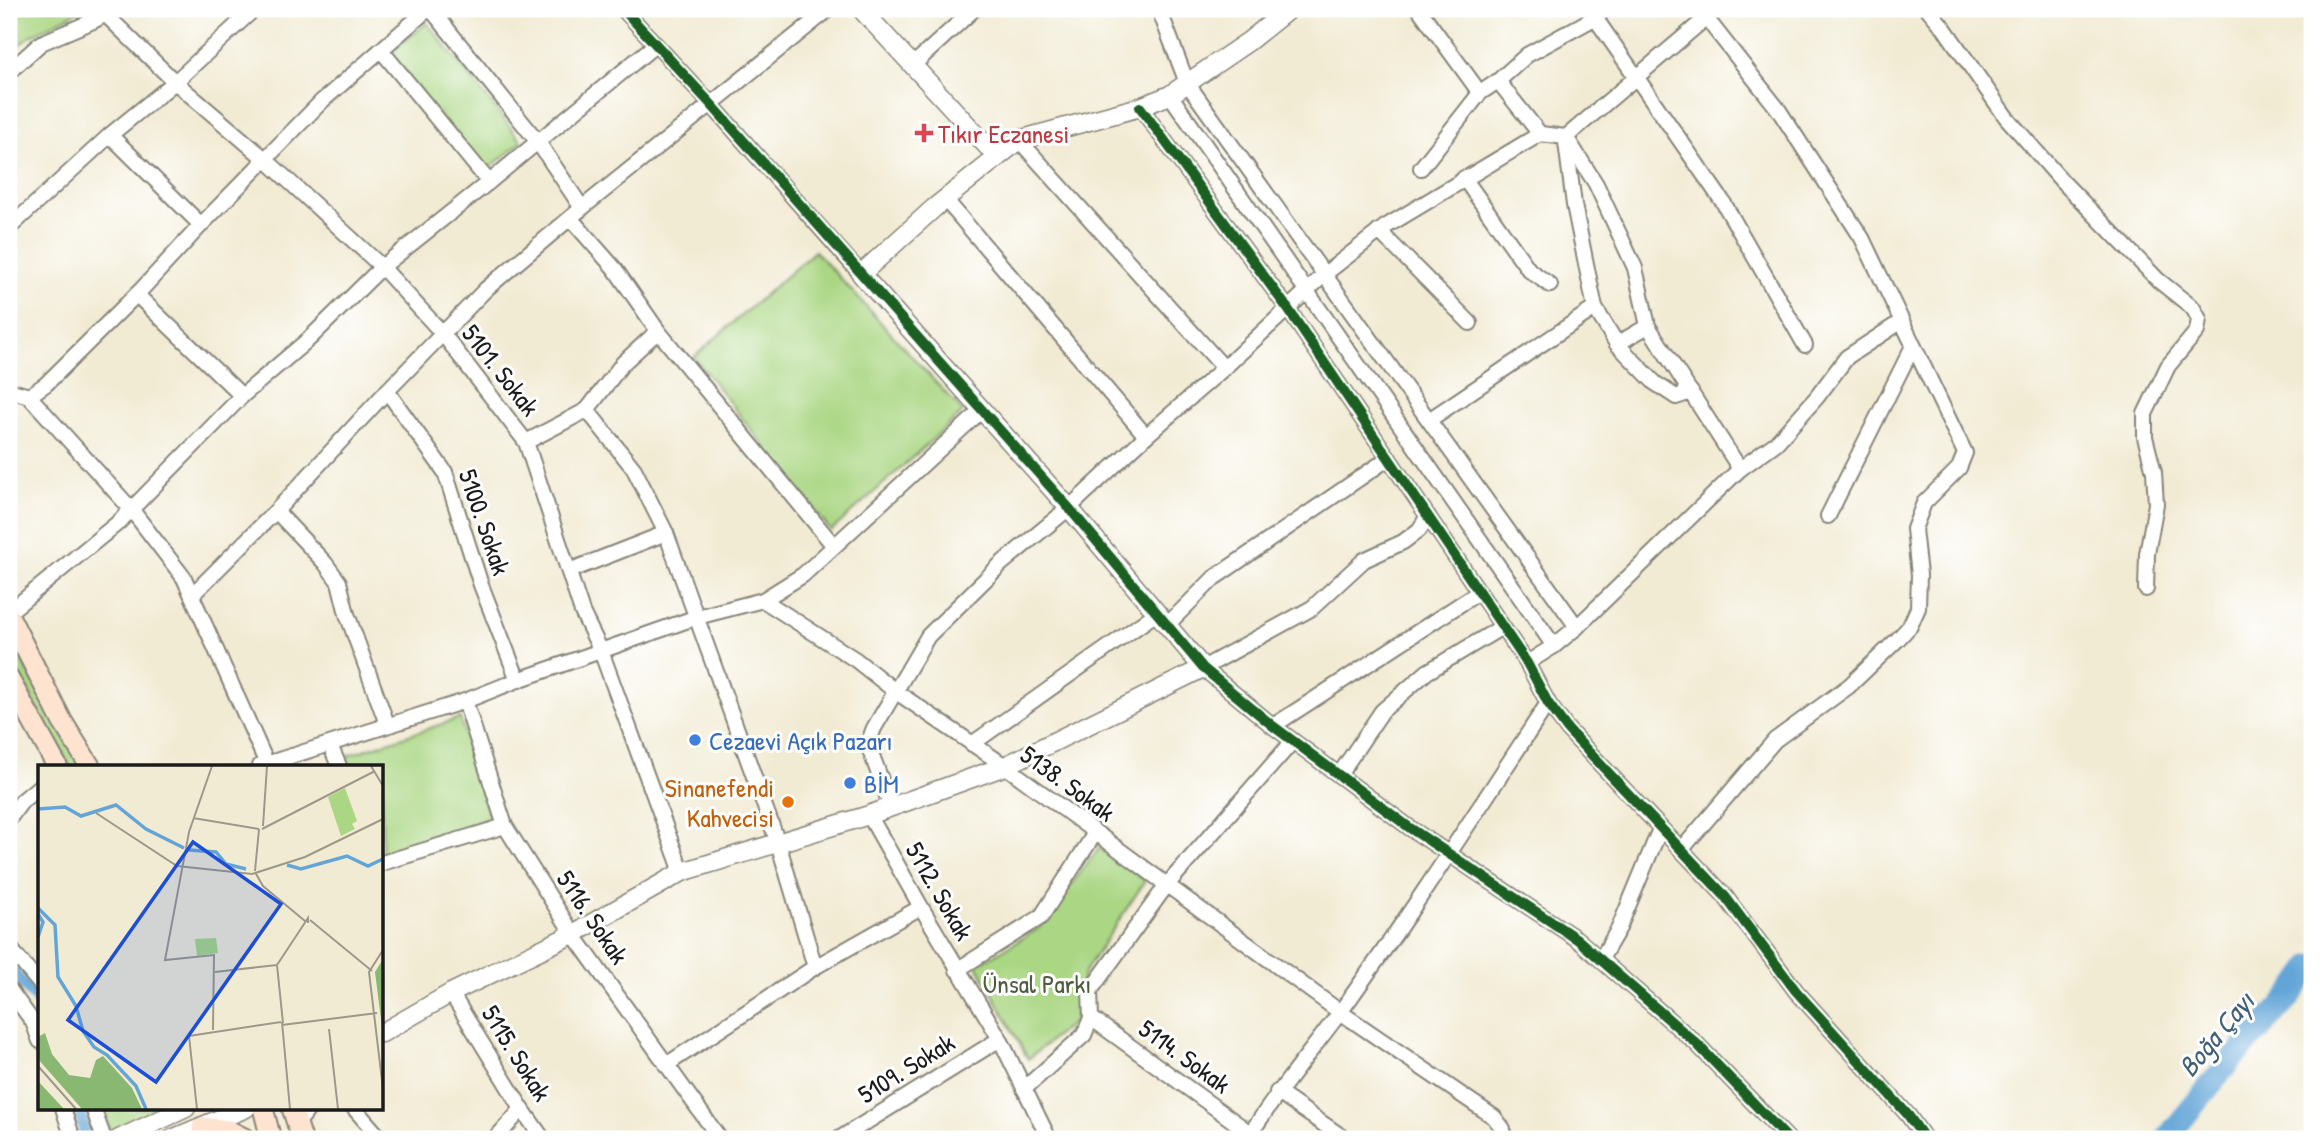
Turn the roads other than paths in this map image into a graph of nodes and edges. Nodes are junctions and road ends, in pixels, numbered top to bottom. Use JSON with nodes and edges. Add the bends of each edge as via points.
{"nodes":[{"id":1,"x":254,"y":9,"type":"edge"},
{"id":2,"x":430,"y":9,"type":"edge"},
{"id":3,"x":623,"y":9,"type":"edge"},
{"id":4,"x":829,"y":9,"type":"edge"},
{"id":5,"x":861,"y":9,"type":"edge"},
{"id":6,"x":974,"y":9,"type":"edge"},
{"id":7,"x":1159,"y":9,"type":"edge"},
{"id":8,"x":1289,"y":9,"type":"edge"},
{"id":9,"x":1419,"y":9,"type":"edge"},
{"id":10,"x":1928,"y":9,"type":"edge"},
{"id":11,"x":110,"y":12,"type":"edge"},
{"id":12,"x":1597,"y":12,"type":"edge"},
{"id":13,"x":1703,"y":13,"type":"edge"},
{"id":14,"x":655,"y":45,"type":"junction"},
{"id":15,"x":382,"y":50,"type":"junction"},
{"id":16,"x":913,"y":65,"type":"junction"},
{"id":17,"x":9,"y":72,"type":"edge"},
{"id":18,"x":1638,"y":77,"type":"junction"},
{"id":19,"x":1498,"y":81,"type":"junction"},
{"id":20,"x":175,"y":82,"type":"junction"},
{"id":21,"x":1187,"y":83,"type":"junction"},
{"id":22,"x":1480,"y":93,"type":"junction"},
{"id":23,"x":1170,"y":95,"type":"junction"},
{"id":24,"x":710,"y":103,"type":"junction"},
{"id":25,"x":1140,"y":107,"type":"junction"},
{"id":26,"x":1540,"y":134,"type":"junction"},
{"id":27,"x":110,"y":135,"type":"junction"},
{"id":28,"x":1566,"y":137,"type":"junction"},
{"id":29,"x":1019,"y":140,"type":"junction"},
{"id":30,"x":538,"y":142,"type":"junction"},
{"id":31,"x":997,"y":157,"type":"junction"},
{"id":32,"x":265,"y":159,"type":"junction"},
{"id":33,"x":1421,"y":169,"type":"dead end"},
{"id":34,"x":1464,"y":178,"type":"junction"},
{"id":35,"x":489,"y":182,"type":"junction"},
{"id":36,"x":945,"y":199,"type":"junction"},
{"id":37,"x":582,"y":208,"type":"junction"},
{"id":38,"x":571,"y":219,"type":"junction"},
{"id":39,"x":201,"y":225,"type":"junction"},
{"id":40,"x":9,"y":228,"type":"edge"},
{"id":41,"x":1379,"y":231,"type":"junction"},
{"id":42,"x":382,"y":267,"type":"junction"},
{"id":43,"x":860,"y":274,"type":"junction"},
{"id":44,"x":1324,"y":275,"type":"junction"},
{"id":45,"x":1550,"y":285,"type":"dead end"},
{"id":46,"x":1306,"y":292,"type":"junction"},
{"id":47,"x":136,"y":295,"type":"junction"},
{"id":48,"x":1595,"y":308,"type":"junction"},
{"id":49,"x":1288,"y":309,"type":"junction"},
{"id":50,"x":1902,"y":321,"type":"junction"},
{"id":51,"x":1470,"y":323,"type":"dead end"},
{"id":52,"x":1648,"y":326,"type":"junction"},
{"id":53,"x":657,"y":331,"type":"junction"},
{"id":54,"x":443,"y":334,"type":"junction"},
{"id":55,"x":1617,"y":344,"type":"junction"},
{"id":56,"x":1805,"y":345,"type":"dead end"},
{"id":57,"x":1913,"y":346,"type":"junction"},
{"id":58,"x":1224,"y":368,"type":"junction"},
{"id":59,"x":9,"y":390,"type":"edge"},
{"id":60,"x":387,"y":391,"type":"junction"},
{"id":61,"x":1691,"y":393,"type":"junction"},
{"id":62,"x":29,"y":396,"type":"junction"},
{"id":63,"x":243,"y":396,"type":"junction"},
{"id":64,"x":587,"y":410,"type":"junction"},
{"id":65,"x":982,"y":410,"type":"junction"},
{"id":66,"x":1429,"y":420,"type":"junction"},
{"id":67,"x":1146,"y":436,"type":"junction"},
{"id":68,"x":526,"y":442,"type":"junction"},
{"id":69,"x":1389,"y":458,"type":"junction"},
{"id":70,"x":1740,"y":469,"type":"junction"},
{"id":71,"x":1069,"y":508,"type":"junction"},
{"id":72,"x":131,"y":509,"type":"junction"},
{"id":73,"x":276,"y":511,"type":"junction"},
{"id":74,"x":1428,"y":516,"type":"junction"},
{"id":75,"x":1828,"y":516,"type":"dead end"},
{"id":76,"x":666,"y":533,"type":"junction"},
{"id":77,"x":834,"y":546,"type":"junction"},
{"id":78,"x":569,"y":571,"type":"junction"},
{"id":79,"x":2146,"y":589,"type":"dead end"},
{"id":80,"x":1479,"y":592,"type":"junction"},
{"id":81,"x":192,"y":595,"type":"junction"},
{"id":82,"x":763,"y":600,"type":"junction"},
{"id":83,"x":9,"y":614,"type":"edge"},
{"id":84,"x":697,"y":617,"type":"junction"},
{"id":85,"x":1163,"y":618,"type":"junction"},
{"id":86,"x":1502,"y":627,"type":"junction"},
{"id":87,"x":1577,"y":627,"type":"junction"},
{"id":88,"x":1554,"y":646,"type":"junction"},
{"id":89,"x":601,"y":651,"type":"junction"},
{"id":90,"x":1527,"y":663,"type":"junction"},
{"id":91,"x":1203,"y":667,"type":"junction"},
{"id":92,"x":9,"y":679,"type":"edge"},
{"id":93,"x":518,"y":680,"type":"junction"},
{"id":94,"x":895,"y":691,"type":"junction"},
{"id":95,"x":465,"y":701,"type":"junction"},
{"id":96,"x":1548,"y":703,"type":"junction"},
{"id":97,"x":387,"y":724,"type":"junction"},
{"id":98,"x":1273,"y":726,"type":"junction"},
{"id":99,"x":1293,"y":741,"type":"junction"},
{"id":100,"x":972,"y":744,"type":"junction"},
{"id":101,"x":330,"y":745,"type":"junction"},
{"id":102,"x":56,"y":765,"type":"edge"},
{"id":103,"x":89,"y":765,"type":"edge"},
{"id":104,"x":263,"y":765,"type":"edge"},
{"id":105,"x":339,"y":765,"type":"edge"},
{"id":106,"x":1005,"y":766,"type":"junction"},
{"id":107,"x":1339,"y":775,"type":"junction"},
{"id":108,"x":38,"y":788,"type":"edge"},
{"id":109,"x":891,"y":807,"type":"junction"},
{"id":110,"x":869,"y":815,"type":"junction"},
{"id":111,"x":9,"y":819,"type":"edge"},
{"id":112,"x":505,"y":826,"type":"junction"},
{"id":113,"x":1660,"y":829,"type":"junction"},
{"id":114,"x":1095,"y":833,"type":"junction"},
{"id":115,"x":778,"y":843,"type":"junction"},
{"id":116,"x":1682,"y":849,"type":"junction"},
{"id":117,"x":1449,"y":854,"type":"junction"},
{"id":118,"x":383,"y":863,"type":"edge"},
{"id":119,"x":682,"y":872,"type":"junction"},
{"id":120,"x":1166,"y":887,"type":"junction"},
{"id":121,"x":921,"y":907,"type":"junction"},
{"id":122,"x":573,"y":934,"type":"junction"},
{"id":123,"x":9,"y":947,"type":"edge"},
{"id":124,"x":1601,"y":959,"type":"junction"},
{"id":125,"x":815,"y":967,"type":"junction"},
{"id":126,"x":957,"y":970,"type":"junction"},
{"id":127,"x":38,"y":982,"type":"edge"},
{"id":128,"x":9,"y":989,"type":"edge"},
{"id":129,"x":451,"y":993,"type":"junction"},
{"id":130,"x":1340,"y":1012,"type":"junction"},
{"id":131,"x":1091,"y":1018,"type":"junction"},
{"id":132,"x":383,"y":1032,"type":"edge"},
{"id":133,"x":38,"y":1036,"type":"edge"},
{"id":134,"x":1000,"y":1039,"type":"junction"},
{"id":135,"x":666,"y":1065,"type":"junction"},
{"id":136,"x":1024,"y":1089,"type":"junction"},
{"id":137,"x":1277,"y":1092,"type":"junction"},
{"id":138,"x":522,"y":1109,"type":"junction"},
{"id":139,"x":64,"y":1110,"type":"edge"},
{"id":140,"x":94,"y":1110,"type":"edge"},
{"id":141,"x":182,"y":1110,"type":"edge"},
{"id":142,"x":241,"y":1110,"type":"edge"},
{"id":143,"x":263,"y":1110,"type":"edge"},
{"id":144,"x":356,"y":1110,"type":"edge"},
{"id":145,"x":202,"y":1126,"type":"junction"},
{"id":146,"x":1249,"y":1136,"type":"edge"},
{"id":147,"x":842,"y":1138,"type":"edge"},
{"id":148,"x":73,"y":1139,"type":"edge"},
{"id":149,"x":104,"y":1139,"type":"edge"},
{"id":150,"x":120,"y":1139,"type":"edge"},
{"id":151,"x":172,"y":1139,"type":"edge"},
{"id":152,"x":246,"y":1139,"type":"edge"},
{"id":153,"x":271,"y":1139,"type":"edge"},
{"id":154,"x":381,"y":1139,"type":"edge"},
{"id":155,"x":495,"y":1139,"type":"edge"},
{"id":156,"x":543,"y":1139,"type":"edge"},
{"id":157,"x":720,"y":1139,"type":"edge"},
{"id":158,"x":1049,"y":1139,"type":"edge"},
{"id":159,"x":1345,"y":1139,"type":"edge"},
{"id":160,"x":1503,"y":1139,"type":"edge"},
{"id":161,"x":1788,"y":1139,"type":"edge"},
{"id":162,"x":1925,"y":1139,"type":"edge"}],
"edges":[{"from":1,"to":20,"type":"street"},
{"from":2,"to":15,"type":"street"},
{"from":2,"to":30,"type":"street"},
{"from":3,"to":14,"type":"street"},
{"from":4,"to":24,"type":"street"},
{"from":5,"to":16,"type":"street"},
{"from":6,"to":16,"type":"street"},
{"from":7,"to":21,"type":"street"},
{"from":8,"to":21,"type":"street"},
{"from":9,"to":22,"type":"street"},
{"from":10,"to":79,"type":"street","via":[[2006,117],[2062,181],[2158,280],[2197,313],[2197,331],[2168,366],[2145,414],[2156,504]]},
{"from":11,"to":17,"type":"street","via":[[41,43]]},
{"from":11,"to":20,"type":"street","name":"5101. Sokak"},
{"from":12,"to":18,"type":"street"},
{"from":12,"to":19,"type":"street","via":[[1527,55]]},
{"from":13,"to":18,"type":"street"},
{"from":13,"to":50,"type":"street","via":[[1778,109],[1855,226]]},
{"from":14,"to":24,"type":"street"},
{"from":14,"to":30,"type":"street"},
{"from":15,"to":32,"type":"street","via":[[322,101]]},
{"from":15,"to":35,"type":"street"},
{"from":16,"to":31,"type":"street"},
{"from":18,"to":28,"type":"street"},
{"from":18,"to":56,"type":"street","via":[[1723,202]]},
{"from":19,"to":22,"type":"street"},
{"from":19,"to":26,"type":"street"},
{"from":20,"to":27,"type":"street"},
{"from":20,"to":32,"type":"street","name":"5101. Sokak"},
{"from":21,"to":23,"type":"street"},
{"from":21,"to":44,"type":"street"},
{"from":22,"to":33,"type":"street"},
{"from":23,"to":25,"type":"street"},
{"from":23,"to":46,"type":"street"},
{"from":24,"to":37,"type":"street"},
{"from":24,"to":43,"type":"street"},
{"from":25,"to":29,"type":"street"},
{"from":25,"to":49,"type":"street"},
{"from":26,"to":28,"type":"street"},
{"from":26,"to":34,"type":"street"},
{"from":27,"to":39,"type":"street"},
{"from":27,"to":40,"type":"street"},
{"from":28,"to":48,"type":"street"},
{"from":28,"to":52,"type":"street","via":[[1596,184],[1635,268]]},
{"from":29,"to":31,"type":"street"},
{"from":29,"to":58,"type":"street"},
{"from":30,"to":35,"type":"street"},
{"from":30,"to":37,"type":"street"},
{"from":31,"to":36,"type":"street"},
{"from":32,"to":39,"type":"street"},
{"from":32,"to":42,"type":"street","name":"5101. Sokak"},
{"from":34,"to":41,"type":"street"},
{"from":34,"to":45,"type":"street","via":[[1529,270]]},
{"from":35,"to":42,"type":"street"},
{"from":36,"to":43,"type":"street"},
{"from":36,"to":67,"type":"street"},
{"from":37,"to":38,"type":"street"},
{"from":38,"to":53,"type":"street","via":[[615,269]]},
{"from":38,"to":54,"type":"street","via":[[486,289]]},
{"from":39,"to":47,"type":"street"},
{"from":41,"to":44,"type":"street"},
{"from":41,"to":51,"type":"street"},
{"from":42,"to":54,"type":"street","name":"5101. Sokak"},
{"from":42,"to":63,"type":"street"},
{"from":43,"to":65,"type":"street"},
{"from":44,"to":46,"type":"street"},
{"from":44,"to":66,"type":"street"},
{"from":46,"to":49,"type":"street"},
{"from":46,"to":88,"type":"street"},
{"from":47,"to":62,"type":"street"},
{"from":47,"to":63,"type":"street"},
{"from":48,"to":55,"type":"street"},
{"from":48,"to":66,"type":"street"},
{"from":49,"to":58,"type":"street"},
{"from":49,"to":69,"type":"street"},
{"from":50,"to":57,"type":"street"},
{"from":50,"to":70,"type":"street","via":[[1847,357],[1776,443]]},
{"from":52,"to":55,"type":"street"},
{"from":52,"to":61,"type":"street"},
{"from":53,"to":64,"type":"street","via":[[623,363]]},
{"from":53,"to":77,"type":"street"},
{"from":54,"to":60,"type":"street"},
{"from":54,"to":68,"type":"street","name":"5101. Sokak"},
{"from":55,"to":61,"type":"street","via":[[1655,383],[1676,397]]},
{"from":57,"to":75,"type":"street"},
{"from":57,"to":116,"type":"street","via":[[1965,453],[1954,474],[1924,503],[1914,529],[1919,608],[1910,626],[1849,686],[1775,740]]},
{"from":58,"to":67,"type":"street"},
{"from":59,"to":62,"type":"street"},
{"from":60,"to":73,"type":"street"},
{"from":60,"to":93,"type":"street","name":"5100. Sokak","via":[[444,472]]},
{"from":61,"to":70,"type":"street"},
{"from":62,"to":72,"type":"street"},
{"from":63,"to":72,"type":"street"},
{"from":64,"to":68,"type":"street"},
{"from":64,"to":76,"type":"street","via":[[634,469]]},
{"from":65,"to":71,"type":"street"},
{"from":65,"to":77,"type":"street"},
{"from":66,"to":87,"type":"street"},
{"from":67,"to":71,"type":"street"},
{"from":68,"to":78,"type":"street","name":"5101. Sokak"},
{"from":69,"to":74,"type":"street"},
{"from":69,"to":85,"type":"street"},
{"from":70,"to":87,"type":"street"},
{"from":71,"to":85,"type":"street"},
{"from":71,"to":94,"type":"street","via":[[1000,564],[928,636]]},
{"from":72,"to":81,"type":"street"},
{"from":72,"to":83,"type":"street"},
{"from":73,"to":81,"type":"street"},
{"from":73,"to":97,"type":"street","via":[[339,582]]},
{"from":74,"to":80,"type":"street"},
{"from":74,"to":91,"type":"street","via":[[1419,530],[1364,560],[1312,608]]},
{"from":76,"to":78,"type":"street"},
{"from":76,"to":84,"type":"street"},
{"from":77,"to":82,"type":"street","via":[[803,575]]},
{"from":78,"to":89,"type":"street","name":"5101. Sokak"},
{"from":80,"to":86,"type":"street"},
{"from":80,"to":98,"type":"street"},
{"from":81,"to":104,"type":"street"},
{"from":82,"to":84,"type":"street"},
{"from":82,"to":94,"type":"street","name":"5138. Sokak"},
{"from":83,"to":103,"type":"main road","via":[[62,722]]},
{"from":84,"to":89,"type":"street"},
{"from":84,"to":115,"type":"street"},
{"from":85,"to":91,"type":"street"},
{"from":85,"to":100,"type":"street"},
{"from":86,"to":90,"type":"street"},
{"from":86,"to":107,"type":"street","via":[[1427,673],[1382,711]]},
{"from":87,"to":88,"type":"street"},
{"from":88,"to":90,"type":"street"},
{"from":89,"to":93,"type":"street"},
{"from":89,"to":119,"type":"street","name":"5101. Sokak"},
{"from":90,"to":96,"type":"street"},
{"from":91,"to":98,"type":"street"},
{"from":91,"to":106,"type":"street"},
{"from":92,"to":102,"type":"main road"},
{"from":93,"to":95,"type":"street"},
{"from":94,"to":100,"type":"street","name":"5138. Sokak"},
{"from":94,"to":109,"type":"street","via":[[869,741]]},
{"from":95,"to":97,"type":"street"},
{"from":95,"to":112,"type":"street","name":"5116. Sokak"},
{"from":96,"to":113,"type":"street"},
{"from":96,"to":117,"type":"street"},
{"from":97,"to":101,"type":"street"},
{"from":98,"to":99,"type":"street"},
{"from":99,"to":107,"type":"street"},
{"from":99,"to":120,"type":"street"},
{"from":100,"to":106,"type":"street","name":"5138. Sokak"},
{"from":101,"to":104,"type":"street"},
{"from":101,"to":105,"type":"street"},
{"from":106,"to":109,"type":"street"},
{"from":106,"to":114,"type":"street","name":"5138. Sokak"},
{"from":107,"to":117,"type":"street"},
{"from":108,"to":111,"type":"street"},
{"from":109,"to":110,"type":"street"},
{"from":110,"to":115,"type":"street"},
{"from":110,"to":121,"type":"street","name":"5112. Sokak"},
{"from":112,"to":118,"type":"street"},
{"from":112,"to":122,"type":"street","name":"5116. Sokak"},
{"from":113,"to":116,"type":"street"},
{"from":113,"to":124,"type":"street","via":[[1619,928]]},
{"from":114,"to":120,"type":"street","name":"5138. Sokak"},
{"from":114,"to":126,"type":"street","via":[[1041,917]]},
{"from":115,"to":119,"type":"street"},
{"from":115,"to":125,"type":"street"},
{"from":116,"to":162,"type":"street","via":[[1724,895],[1796,991]]},
{"from":117,"to":124,"type":"street"},
{"from":117,"to":130,"type":"street"},
{"from":119,"to":122,"type":"street"},
{"from":120,"to":130,"type":"street","name":"5138. Sokak"},
{"from":120,"to":131,"type":"street","via":[[1090,991]]},
{"from":121,"to":125,"type":"street"},
{"from":121,"to":126,"type":"street","name":"5112. Sokak"},
{"from":122,"to":129,"type":"street"},
{"from":122,"to":135,"type":"street","name":"5116. Sokak"},
{"from":123,"to":127,"type":"street"},
{"from":124,"to":161,"type":"street","via":[[1697,1044]]},
{"from":125,"to":135,"type":"street"},
{"from":126,"to":134,"type":"street","name":"5112. Sokak"},
{"from":128,"to":133,"type":"street"},
{"from":129,"to":132,"type":"street"},
{"from":129,"to":138,"type":"street","name":"5115. Sokak"},
{"from":130,"to":137,"type":"street"},
{"from":130,"to":160,"type":"street","name":"5138. Sokak","via":[[1494,1117],[1503,1129]]},
{"from":131,"to":136,"type":"street","via":[[1084,1035]]},
{"from":131,"to":146,"type":"street","name":"5114. Sokak"},
{"from":134,"to":136,"type":"street","name":"5112. Sokak"},
{"from":134,"to":147,"type":"street","name":"5109. Sokak"},
{"from":135,"to":157,"type":"street","name":"5116. Sokak"},
{"from":136,"to":158,"type":"street","name":"5112. Sokak"},
{"from":137,"to":146,"type":"street"},
{"from":137,"to":159,"type":"street"},
{"from":138,"to":155,"type":"street"},
{"from":138,"to":156,"type":"street","name":"5115. Sokak"},
{"from":139,"to":148,"type":"street"},
{"from":140,"to":149,"type":"street"},
{"from":141,"to":150,"type":"street"},
{"from":142,"to":145,"type":"street"},
{"from":143,"to":153,"type":"main road"},
{"from":144,"to":154,"type":"street"},
{"from":145,"to":151,"type":"street"},
{"from":145,"to":152,"type":"main road","via":[[228,1130]]}]}
